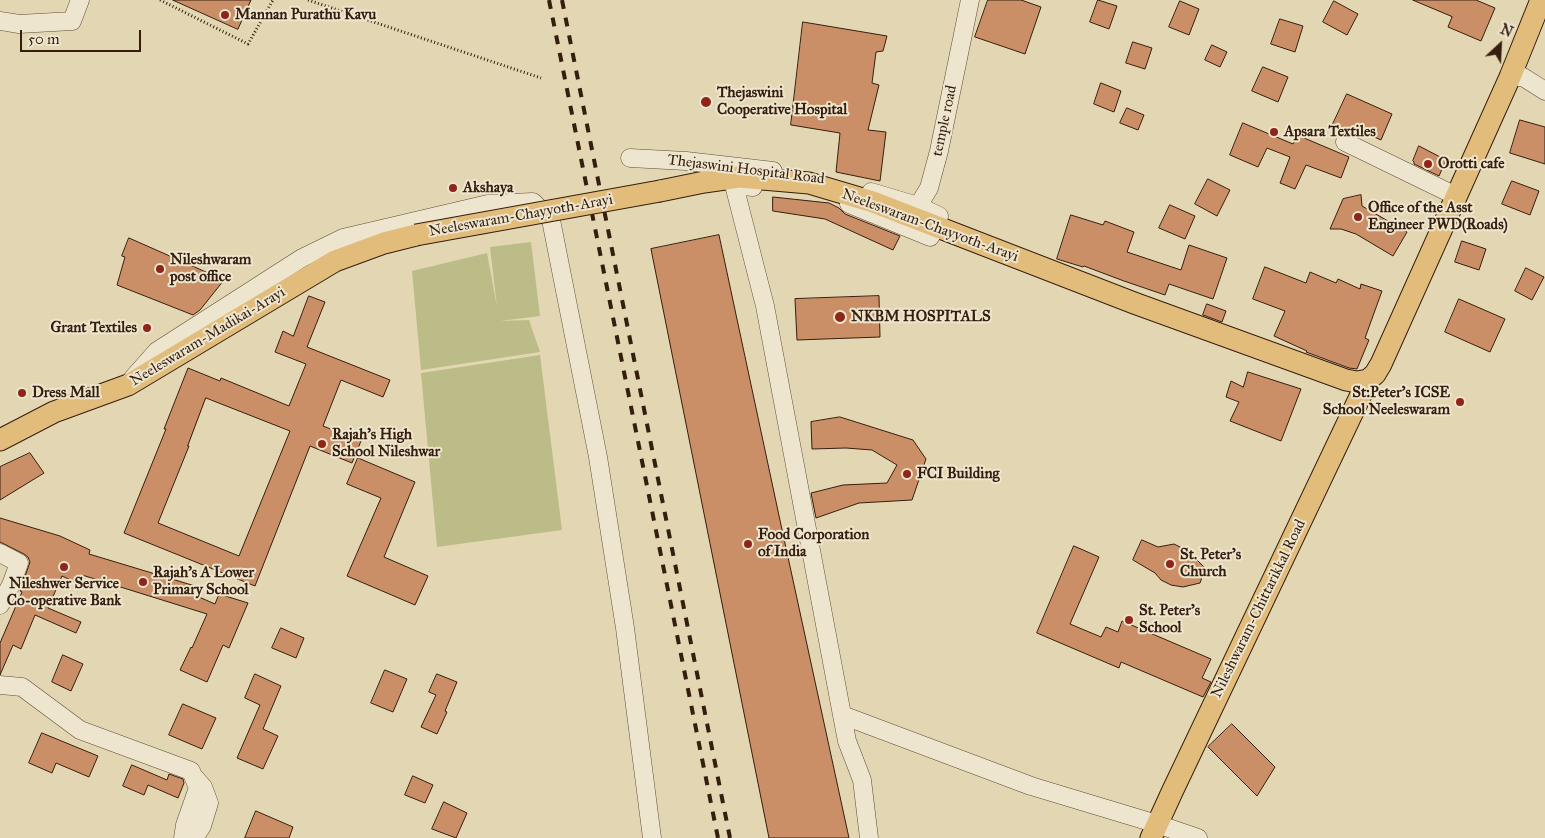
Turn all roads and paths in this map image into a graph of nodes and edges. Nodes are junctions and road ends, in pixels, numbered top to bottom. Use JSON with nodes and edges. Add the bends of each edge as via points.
{"nodes":[{"id":1,"x":80,"y":0,"type":"edge"},
{"id":2,"x":160,"y":0,"type":"edge"},
{"id":3,"x":273,"y":0,"type":"edge"},
{"id":4,"x":308,"y":0,"type":"edge"},
{"id":5,"x":970,"y":0,"type":"edge"},
{"id":6,"x":1539,"y":1,"type":"edge"},
{"id":7,"x":0,"y":21,"type":"edge"},
{"id":8,"x":1510,"y":77,"type":"junction"},
{"id":9,"x":541,"y":78,"type":"dead end"},
{"id":10,"x":1545,"y":91,"type":"edge"},
{"id":11,"x":1345,"y":142,"type":"dead end"},
{"id":12,"x":630,"y":158,"type":"dead end"},
{"id":13,"x":1456,"y":196,"type":"junction"},
{"id":14,"x":918,"y":206,"type":"junction"},
{"id":15,"x":936,"y":227,"type":"junction"},
{"id":16,"x":416,"y":235,"type":"joint"},
{"id":17,"x":1368,"y":380,"type":"junction"},
{"id":18,"x":128,"y":385,"type":"junction"},
{"id":19,"x":0,"y":440,"type":"edge"},
{"id":20,"x":0,"y":553,"type":"edge"},
{"id":21,"x":0,"y":605,"type":"edge"},
{"id":22,"x":0,"y":684,"type":"edge"},
{"id":23,"x":842,"y":715,"type":"junction"},
{"id":24,"x":193,"y":776,"type":"junction"},
{"id":25,"x":1154,"y":831,"type":"edge"},
{"id":26,"x":183,"y":838,"type":"edge"},
{"id":27,"x":194,"y":838,"type":"edge"},
{"id":28,"x":652,"y":838,"type":"edge"},
{"id":29,"x":869,"y":838,"type":"edge"},
{"id":30,"x":1198,"y":838,"type":"edge"}],
"edges":[{"from":1,"to":7,"type":"street","via":[[72,22],[19,24]]},
{"from":2,"to":3,"type":"path","via":[[248,44]]},
{"from":4,"to":9,"type":"path"},
{"from":5,"to":14,"type":"street","name":"temple road","via":[[939,151],[929,188]]},
{"from":6,"to":8,"type":"main road","name":"Nileshwaram-Chittarikkal Road"},
{"from":8,"to":10,"type":"street","via":[[1523,77]]},
{"from":8,"to":13,"type":"main road","name":"Nileshwaram-Chittarikkal Road"},
{"from":11,"to":13,"type":"street"},
{"from":12,"to":14,"type":"street","name":"Thejaswini Hospital Road","via":[[750,167],[841,182]]},
{"from":13,"to":17,"type":"main road","name":"Nileshwaram-Chittarikkal Road","via":[[1382,364]]},
{"from":14,"to":15,"type":"street","via":[[939,216]]},
{"from":15,"to":16,"type":"main road","name":"Neeleswaram-Chayyoth-Arayi","bridge":true,"via":[[873,202],[809,183],[738,177]]},
{"from":15,"to":17,"type":"main road","name":"Neeleswaram-Chayyoth-Arayi","via":[[1346,380]]},
{"from":15,"to":23,"type":"street","via":[[930,237],[811,190],[734,185],[765,306]]},
{"from":16,"to":18,"type":"main road","name":"Neeleswaram-Madikai-Arayi","via":[[335,260]]},
{"from":17,"to":25,"type":"main road","name":"Nileshwaram-Chittarikkal Road"},
{"from":18,"to":19,"type":"main road","name":"Neeleswaram-Madikai-Arayi","via":[[54,412]]},
{"from":18,"to":28,"type":"street","via":[[157,351],[302,258],[343,238],[488,204],[532,202],[551,220],[598,457],[626,628]]},
{"from":20,"to":21,"type":"street","via":[[19,563]]},
{"from":22,"to":24,"type":"street","via":[[22,687],[80,730],[191,771]]},
{"from":23,"to":25,"type":"street"},
{"from":23,"to":29,"type":"street","via":[[847,741],[862,780]]},
{"from":24,"to":26,"type":"street","via":[[198,788]]},
{"from":24,"to":27,"type":"street","via":[[203,787],[209,803],[202,826]]},
{"from":25,"to":30,"type":"street"}]}
